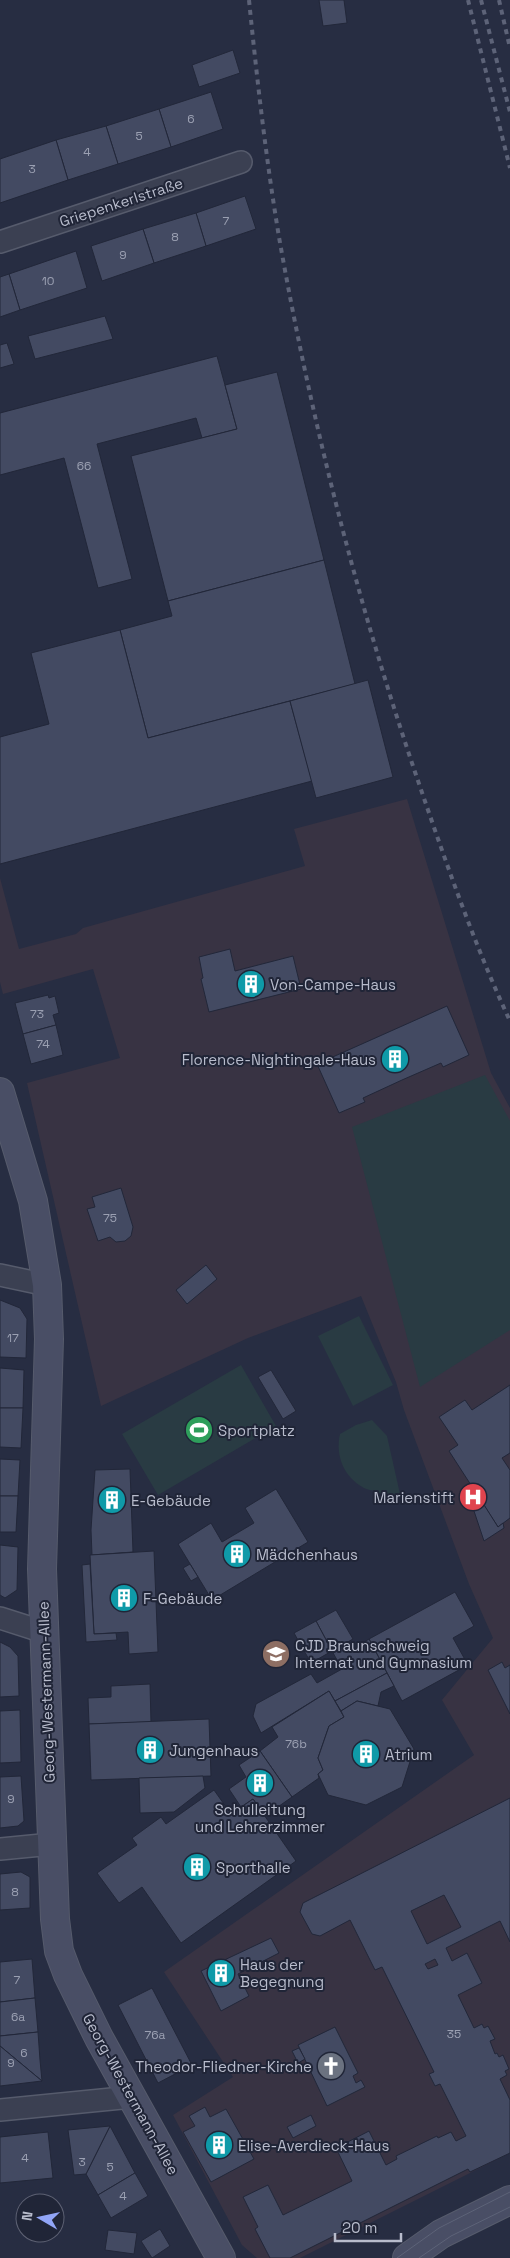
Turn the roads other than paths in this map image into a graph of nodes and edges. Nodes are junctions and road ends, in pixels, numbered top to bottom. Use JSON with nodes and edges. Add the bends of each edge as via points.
{"nodes":[{"id":1,"x":242,"y":162,"type":"dead end"},
{"id":2,"x":0,"y":242,"type":"edge"},
{"id":3,"x":0,"y":1092,"type":"edge"},
{"id":4,"x":0,"y":1275,"type":"edge"},
{"id":5,"x":47,"y":1285,"type":"junction"},
{"id":6,"x":0,"y":1618,"type":"edge"},
{"id":7,"x":44,"y":1632,"type":"junction"},
{"id":8,"x":52,"y":1844,"type":"junction"},
{"id":9,"x":0,"y":1849,"type":"edge"},
{"id":10,"x":132,"y":2097,"type":"junction"},
{"id":11,"x":0,"y":2110,"type":"edge"},
{"id":12,"x":510,"y":2200,"type":"edge"},
{"id":13,"x":221,"y":2258,"type":"edge"},
{"id":14,"x":407,"y":2258,"type":"edge"}],
"edges":[{"from":1,"to":2,"type":"street","name":"Griepenkerlstraße"},
{"from":3,"to":5,"type":"street","name":"Georg-Westermann-Allee","via":[[33,1201]]},
{"from":4,"to":5,"type":"street"},
{"from":5,"to":7,"type":"street","name":"Georg-Westermann-Allee","via":[[49,1340],[42,1531]]},
{"from":6,"to":7,"type":"street"},
{"from":7,"to":8,"type":"street","name":"Georg-Westermann-Allee"},
{"from":8,"to":9,"type":"street"},
{"from":8,"to":10,"type":"street","name":"Georg-Westermann-Allee","via":[[59,1950],[99,2038]]},
{"from":10,"to":11,"type":"street"},
{"from":10,"to":13,"type":"street","name":"Georg-Westermann-Allee"},
{"from":12,"to":14,"type":"street","via":[[441,2234]]}]}
